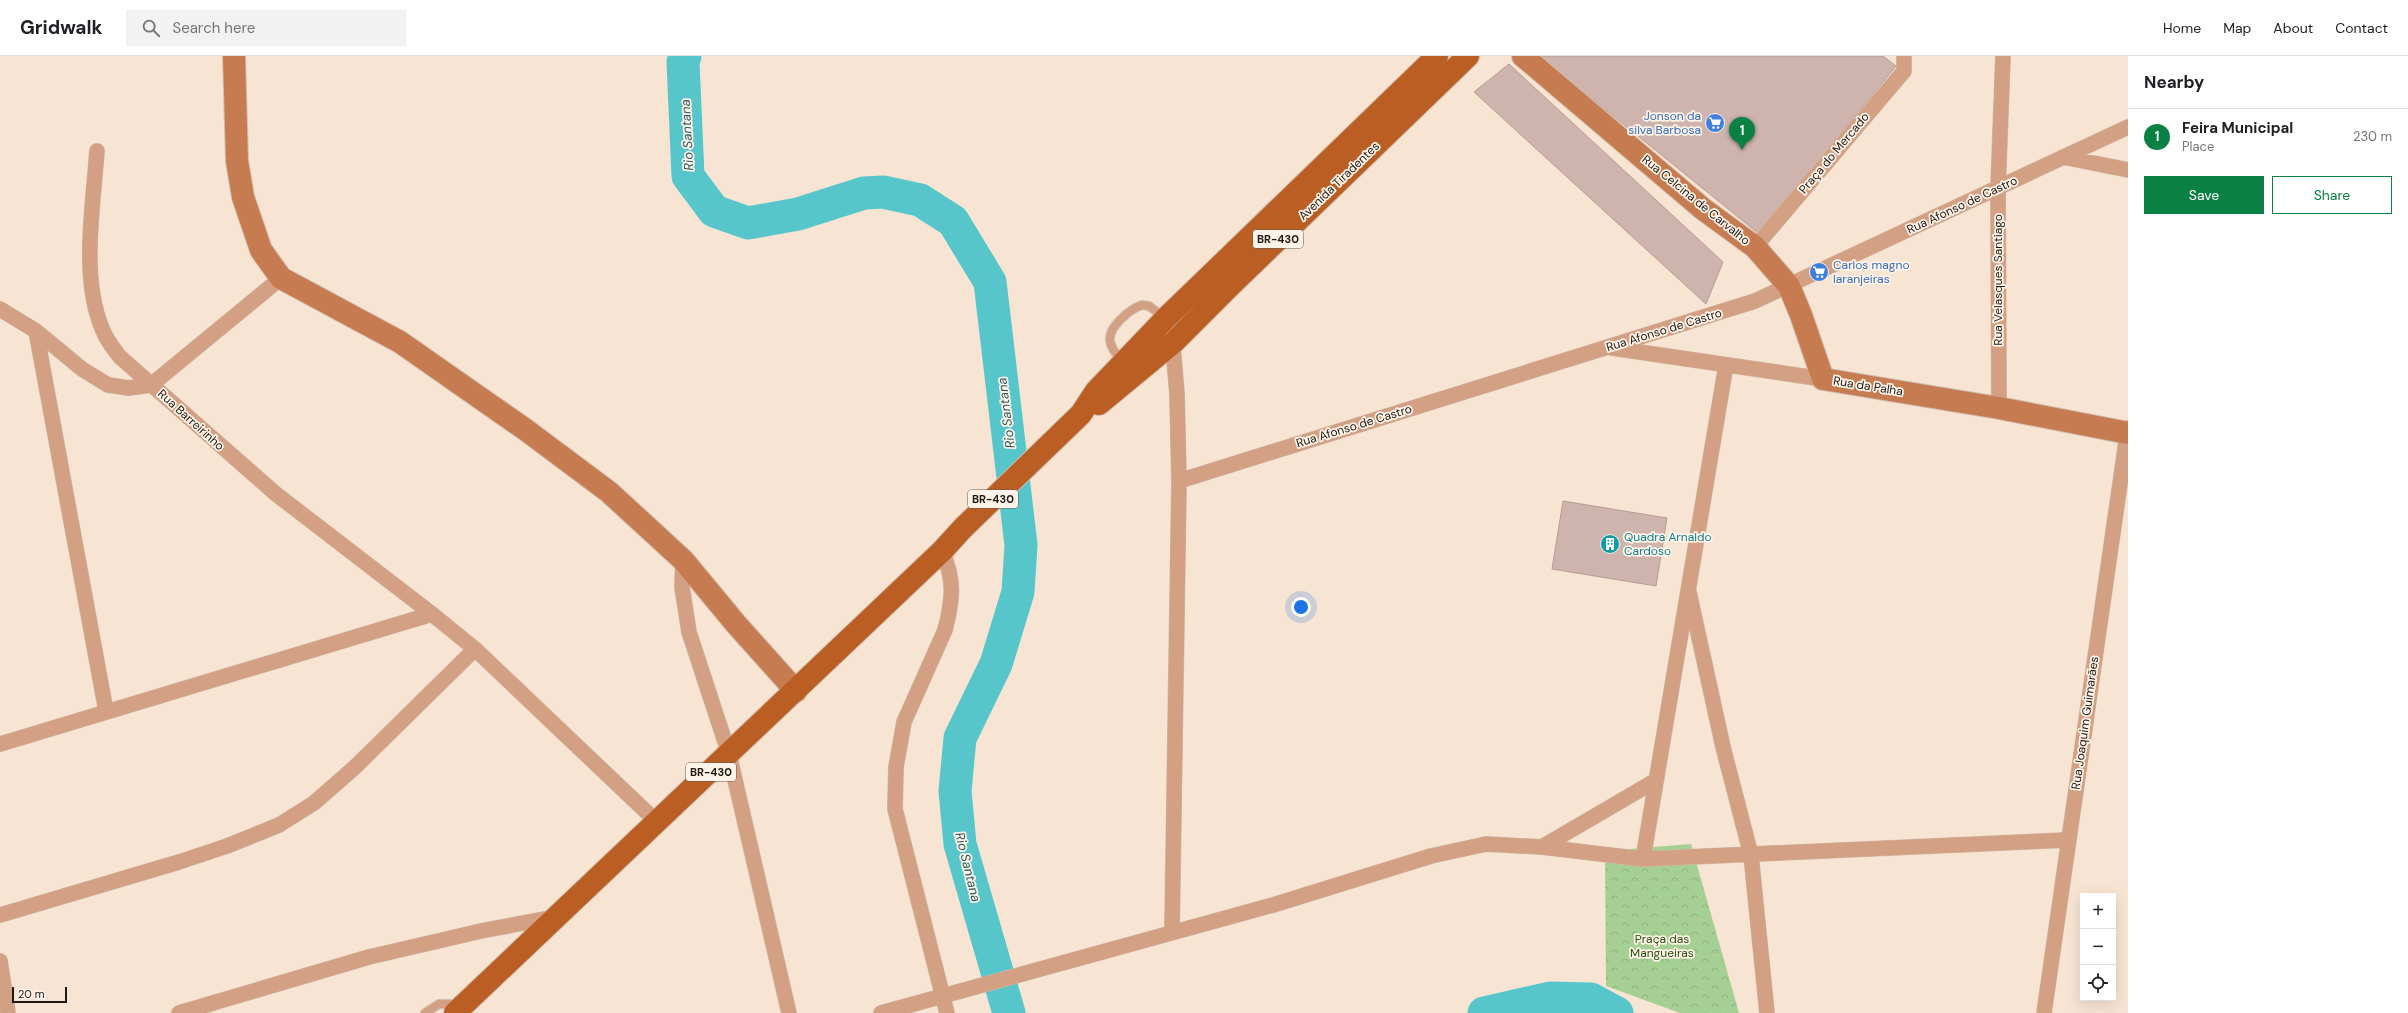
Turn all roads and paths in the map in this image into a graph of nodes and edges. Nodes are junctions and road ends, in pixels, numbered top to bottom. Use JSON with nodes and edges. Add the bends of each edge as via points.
{"nodes":[{"id":1,"x":234,"y":56,"type":"edge"},
{"id":2,"x":1437,"y":56,"type":"edge"},
{"id":3,"x":1468,"y":56,"type":"edge"},
{"id":4,"x":1523,"y":56,"type":"edge"},
{"id":5,"x":1904,"y":56,"type":"edge"},
{"id":6,"x":2003,"y":56,"type":"edge"},
{"id":7,"x":2128,"y":127,"type":"edge"},
{"id":8,"x":97,"y":151,"type":"dead end"},
{"id":9,"x":2063,"y":157,"type":"junction"},
{"id":10,"x":2128,"y":170,"type":"edge"},
{"id":11,"x":1998,"y":189,"type":"junction"},
{"id":12,"x":1755,"y":247,"type":"junction"},
{"id":13,"x":281,"y":278,"type":"junction"},
{"id":14,"x":1789,"y":286,"type":"junction"},
{"id":15,"x":0,"y":309,"type":"edge"},
{"id":16,"x":1165,"y":319,"type":"junction"},
{"id":17,"x":36,"y":332,"type":"junction"},
{"id":18,"x":1174,"y":342,"type":"junction"},
{"id":19,"x":1607,"y":348,"type":"junction"},
{"id":20,"x":1726,"y":365,"type":"junction"},
{"id":21,"x":1129,"y":369,"type":"junction"},
{"id":22,"x":1823,"y":379,"type":"junction"},
{"id":23,"x":151,"y":385,"type":"junction"},
{"id":24,"x":1999,"y":408,"type":"junction"},
{"id":25,"x":2128,"y":432,"type":"edge"},
{"id":26,"x":1179,"y":481,"type":"junction"},
{"id":27,"x":942,"y":551,"type":"junction"},
{"id":28,"x":683,"y":560,"type":"junction"},
{"id":29,"x":1687,"y":583,"type":"junction"},
{"id":30,"x":432,"y":614,"type":"junction"},
{"id":31,"x":475,"y":649,"type":"junction"},
{"id":32,"x":796,"y":691,"type":"junction"},
{"id":33,"x":106,"y":711,"type":"junction"},
{"id":34,"x":0,"y":744,"type":"edge"},
{"id":35,"x":730,"y":754,"type":"junction"},
{"id":36,"x":1655,"y":781,"type":"junction"},
{"id":37,"x":657,"y":822,"type":"junction"},
{"id":38,"x":2068,"y":840,"type":"junction"},
{"id":39,"x":1542,"y":847,"type":"junction"},
{"id":40,"x":1751,"y":855,"type":"junction"},
{"id":41,"x":1642,"y":859,"type":"junction"},
{"id":42,"x":0,"y":915,"type":"edge"},
{"id":43,"x":555,"y":917,"type":"junction"},
{"id":44,"x":1172,"y":932,"type":"junction"},
{"id":45,"x":0,"y":961,"type":"edge"},
{"id":46,"x":943,"y":997,"type":"junction"},
{"id":47,"x":460,"y":1009,"type":"edge"},
{"id":48,"x":8,"y":1013,"type":"edge"},
{"id":49,"x":179,"y":1013,"type":"edge"},
{"id":50,"x":426,"y":1013,"type":"edge"},
{"id":51,"x":789,"y":1013,"type":"edge"},
{"id":52,"x":881,"y":1013,"type":"edge"},
{"id":53,"x":948,"y":1013,"type":"edge"},
{"id":54,"x":1767,"y":1013,"type":"edge"},
{"id":55,"x":2044,"y":1013,"type":"edge"}],
"edges":[{"from":1,"to":13,"type":"street","via":[[237,161],[243,197],[261,250]]},
{"from":2,"to":16,"type":"main road","number":"BR-430"},
{"from":3,"to":18,"type":"main road","name":"Avenida Tiradentes","number":"BR-430"},
{"from":4,"to":12,"type":"street","name":"Rua Celcina de Carvalho","via":[[1703,208]]},
{"from":5,"to":12,"type":"street","name":"Praça do Mercado","via":[[1904,71]]},
{"from":6,"to":11,"type":"street","name":"Rua Velasques Santiago"},
{"from":7,"to":9,"type":"street","name":"Rua Afonso de Castro"},
{"from":8,"to":23,"type":"street","name":"Rua Barreirinho","via":[[90,263],[91,289],[106,337],[120,358]]},
{"from":9,"to":10,"type":"street"},
{"from":9,"to":11,"type":"street","name":"Rua Afonso de Castro"},
{"from":11,"to":14,"type":"street","name":"Rua Afonso de Castro"},
{"from":11,"to":24,"type":"street","name":"Rua Velasques Santiago"},
{"from":12,"to":14,"type":"street","name":"Rua Celcina de Carvalho"},
{"from":13,"to":23,"type":"street"},
{"from":13,"to":28,"type":"street","via":[[400,342],[526,430],[609,492]]},
{"from":14,"to":19,"type":"street","name":"Rua Afonso de Castro","via":[[1748,304]]},
{"from":14,"to":22,"type":"street","name":"Rua Celcina de Carvalho"},
{"from":15,"to":17,"type":"street"},
{"from":16,"to":18,"type":"street"},
{"from":16,"to":21,"type":"main road","number":"BR-430"},
{"from":16,"to":21,"type":"lane","via":[[1149,306],[1142,305],[1129,312],[1116,326],[1110,340],[1114,350]]},
{"from":17,"to":23,"type":"street","via":[[82,369],[108,385],[129,388]]},
{"from":17,"to":33,"type":"street"},
{"from":18,"to":21,"type":"main road","name":"Avenida Tiradentes","number":"BR-430"},
{"from":18,"to":26,"type":"street"},
{"from":19,"to":20,"type":"street","name":"Rua da Palha"},
{"from":19,"to":26,"type":"street","name":"Rua Afonso de Castro"},
{"from":20,"to":22,"type":"street","name":"Rua da Palha"},
{"from":20,"to":29,"type":"street"},
{"from":21,"to":27,"type":"main road","name":"Avenida Tiradentes","number":"BR-430","via":[[1096,406],[1081,414]]},
{"from":22,"to":24,"type":"street","name":"Rua da Palha"},
{"from":23,"to":30,"type":"street","name":"Rua Barreirinho","via":[[276,494]]},
{"from":24,"to":25,"type":"street","name":"Rua da Palha"},
{"from":25,"to":38,"type":"street","name":"Rua Joaquim Guimarães"},
{"from":26,"to":44,"type":"street"},
{"from":27,"to":32,"type":"main road","number":"BR-430"},
{"from":27,"to":46,"type":"street","via":[[951,570],[949,614],[945,630],[904,722],[896,767],[895,809]]},
{"from":28,"to":32,"type":"street"},
{"from":28,"to":35,"type":"street","via":[[682,587],[689,632]]},
{"from":29,"to":36,"type":"street"},
{"from":29,"to":40,"type":"street","via":[[1723,747]]},
{"from":30,"to":31,"type":"street","name":"Rua Barreirinho"},
{"from":30,"to":33,"type":"street"},
{"from":31,"to":37,"type":"street","name":"Rua Barreirinho"},
{"from":31,"to":42,"type":"street","via":[[354,768],[314,803],[279,825],[179,862]]},
{"from":32,"to":35,"type":"main road","number":"BR-430"},
{"from":33,"to":34,"type":"street"},
{"from":35,"to":37,"type":"main road","number":"BR-430"},
{"from":35,"to":51,"type":"street"},
{"from":36,"to":39,"type":"street"},
{"from":36,"to":41,"type":"street"},
{"from":37,"to":43,"type":"main road","number":"BR-430"},
{"from":38,"to":40,"type":"street"},
{"from":38,"to":55,"type":"street","name":"Rua Joaquim Guimarães"},
{"from":39,"to":41,"type":"street"},
{"from":39,"to":44,"type":"street","via":[[1486,844],[1460,848],[1273,905]]},
{"from":40,"to":41,"type":"street"},
{"from":40,"to":54,"type":"street"},
{"from":43,"to":47,"type":"main road","number":"BR-430"},
{"from":43,"to":49,"type":"street","via":[[368,957]]},
{"from":44,"to":46,"type":"street"},
{"from":45,"to":48,"type":"street"},
{"from":46,"to":52,"type":"street"},
{"from":46,"to":53,"type":"street"},
{"from":47,"to":50,"type":"lane","via":[[439,1004]]}]}
